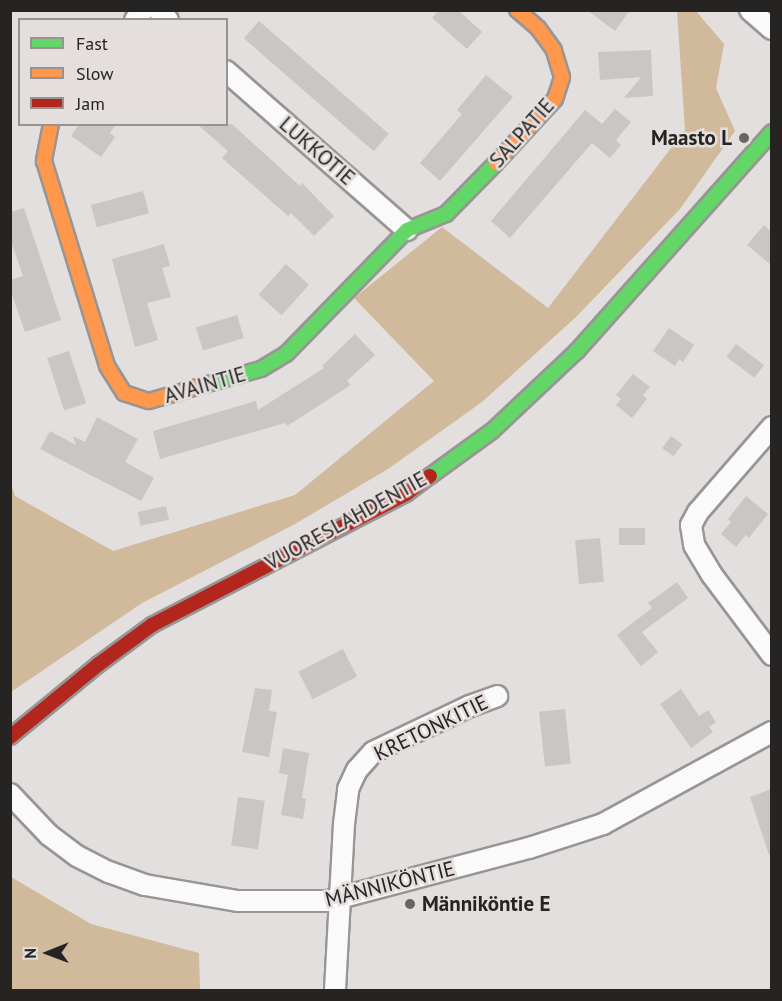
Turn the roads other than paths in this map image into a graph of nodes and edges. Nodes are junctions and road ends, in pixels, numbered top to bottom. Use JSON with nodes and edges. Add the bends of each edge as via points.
{"nodes":[{"id":1,"x":517,"y":10,"type":"edge"},
{"id":2,"x":750,"y":10,"type":"edge"},
{"id":3,"x":771,"y":29,"type":"edge"},
{"id":4,"x":228,"y":73,"type":"edge"},
{"id":5,"x":51,"y":126,"type":"edge"},
{"id":6,"x":771,"y":132,"type":"edge"},
{"id":7,"x":407,"y":230,"type":"junction"},
{"id":8,"x":771,"y":428,"type":"edge"},
{"id":9,"x":771,"y":655,"type":"edge"},
{"id":10,"x":497,"y":696,"type":"dead end"},
{"id":11,"x":771,"y":732,"type":"edge"},
{"id":12,"x":10,"y":737,"type":"edge"},
{"id":13,"x":10,"y":794,"type":"edge"},
{"id":14,"x":340,"y":899,"type":"junction"},
{"id":15,"x":335,"y":990,"type":"edge"}],
"edges":[{"from":1,"to":7,"type":"street","name":"SALPATIE","via":[[538,28],[554,50],[562,77],[555,99],[446,214]]},
{"from":2,"to":3,"type":"street"},
{"from":4,"to":7,"type":"street","name":"LUKKOTIE"},
{"from":5,"to":7,"type":"street","name":"AVAINTIE","via":[[44,161],[107,366],[124,393],[149,401],[261,369],[286,354]]},
{"from":6,"to":12,"type":"street","name":"VUORESLAHDENTIE","via":[[577,351],[492,431],[406,494],[152,625]]},
{"from":8,"to":9,"type":"street","via":[[698,512],[692,525],[694,545],[706,565]]},
{"from":10,"to":14,"type":"street","name":"KRETONKITIE","via":[[373,752],[357,770],[348,789]]},
{"from":11,"to":14,"type":"street","name":"MÄNNIKÖNTIE","via":[[603,824]]},
{"from":13,"to":14,"type":"street","name":"MÄNNIKÖNTIE","via":[[49,835],[77,856],[145,885],[238,901]]},
{"from":14,"to":15,"type":"street","name":"KRETONKITIE"}]}
